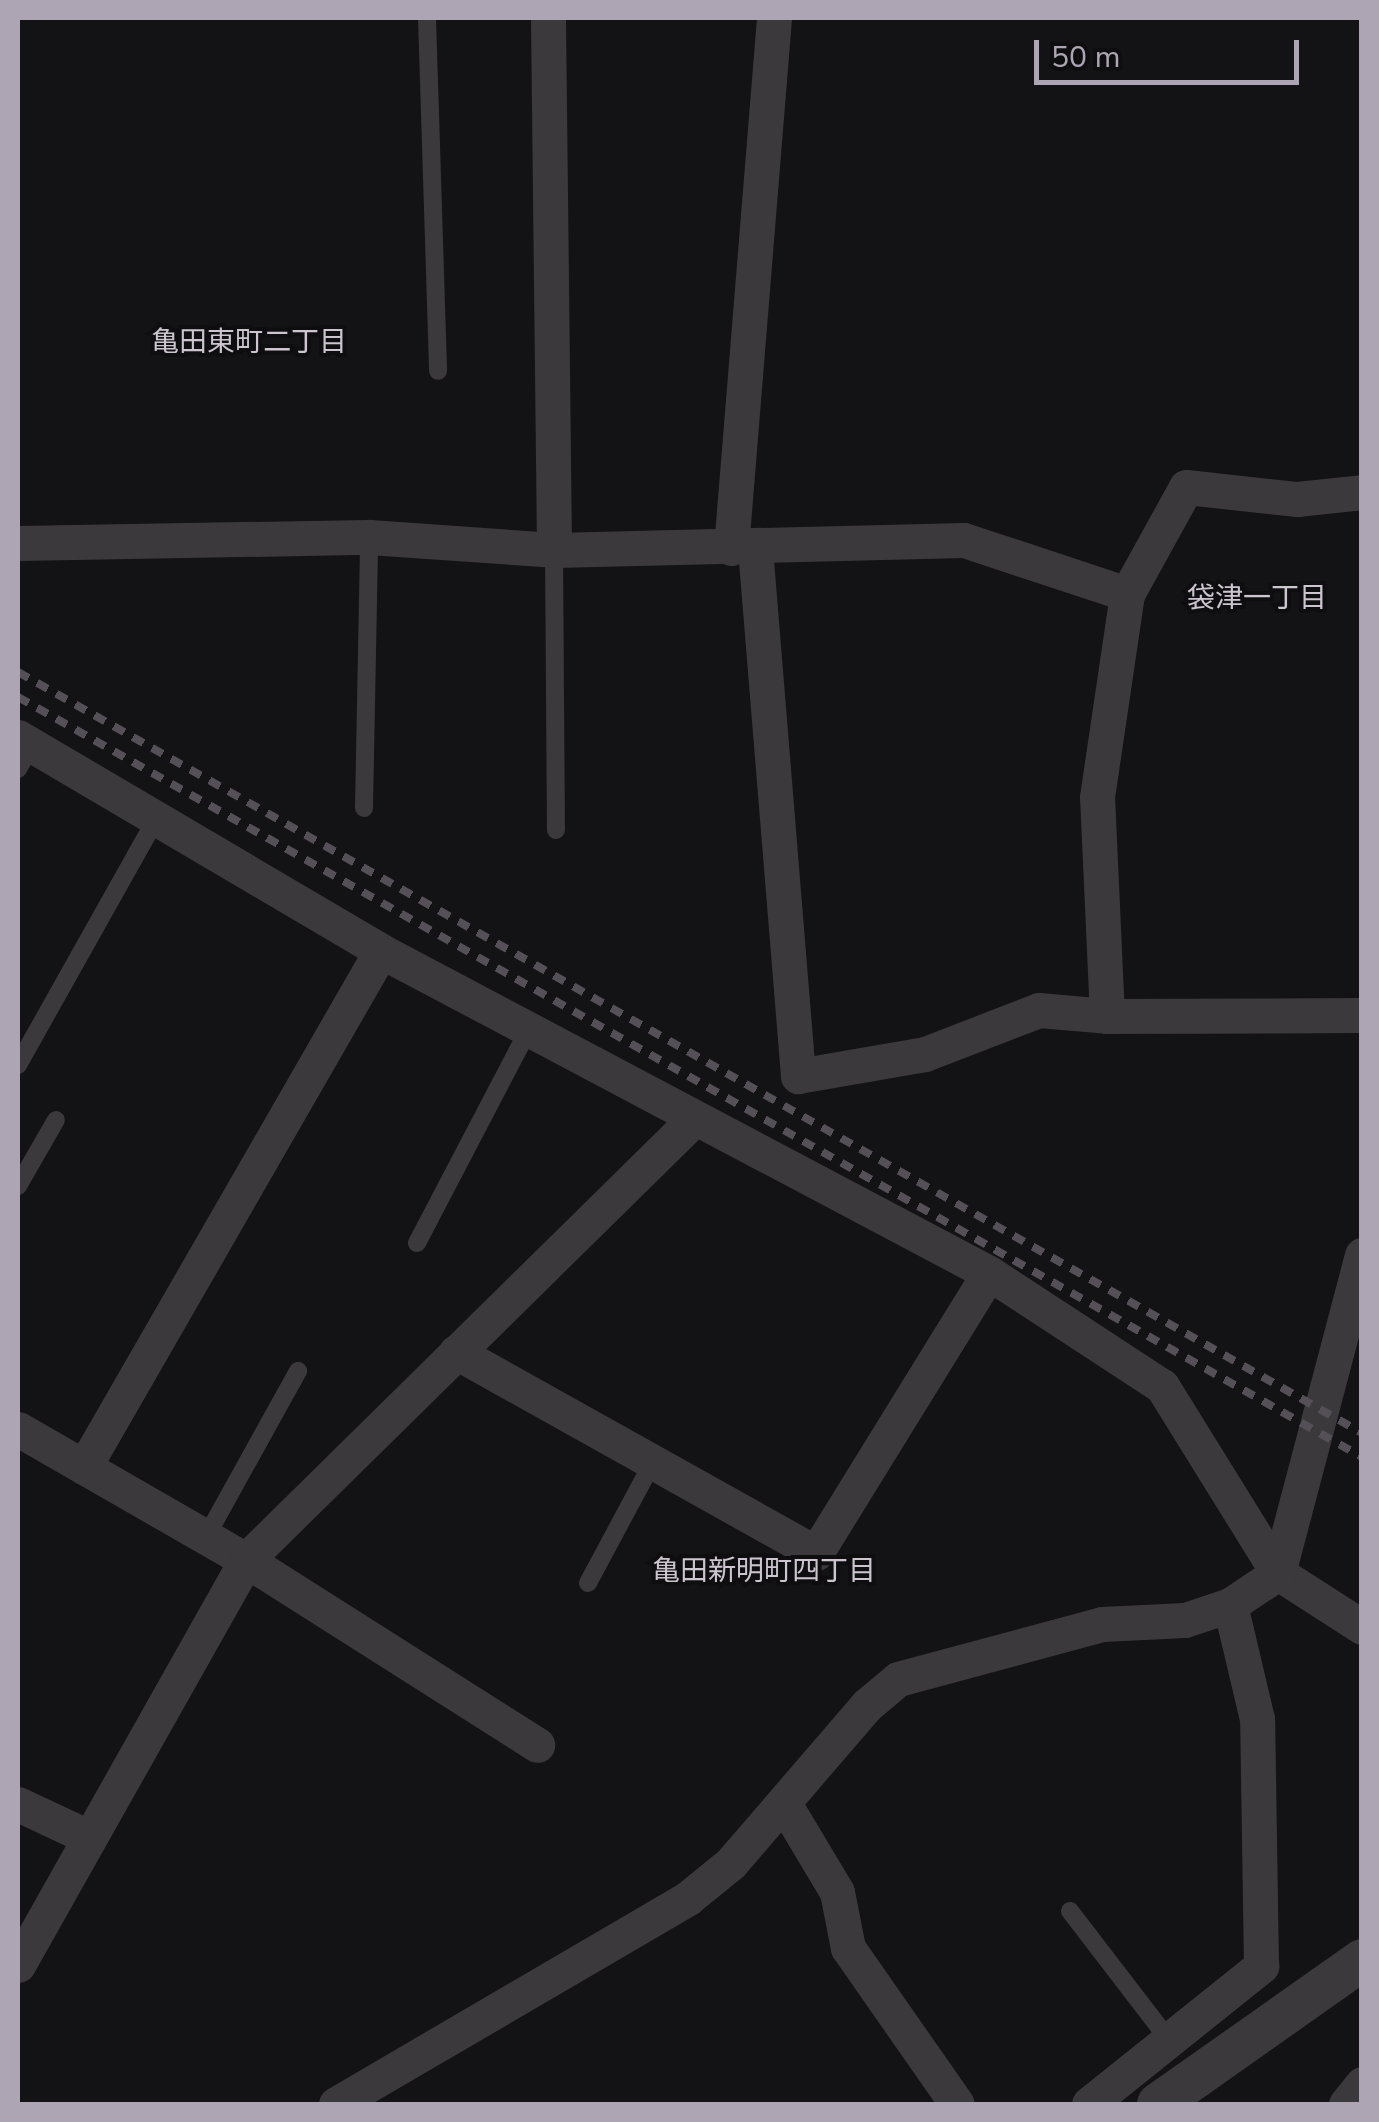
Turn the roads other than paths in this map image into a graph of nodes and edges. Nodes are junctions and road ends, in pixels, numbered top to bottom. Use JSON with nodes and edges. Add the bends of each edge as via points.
{"nodes":[{"id":1,"x":427,"y":18,"type":"edge"},
{"id":2,"x":548,"y":18,"type":"edge"},
{"id":3,"x":774,"y":18,"type":"edge"},
{"id":4,"x":438,"y":370,"type":"dead end"},
{"id":5,"x":1362,"y":492,"type":"edge"},
{"id":6,"x":369,"y":537,"type":"junction"},
{"id":7,"x":18,"y":543,"type":"edge"},
{"id":8,"x":743,"y":548,"type":"junction"},
{"id":9,"x":554,"y":550,"type":"junction"},
{"id":10,"x":1127,"y":594,"type":"junction"},
{"id":11,"x":22,"y":750,"type":"edge"},
{"id":12,"x":364,"y":808,"type":"dead end"},
{"id":13,"x":156,"y":818,"type":"junction"},
{"id":14,"x":556,"y":830,"type":"dead end"},
{"id":15,"x":381,"y":950,"type":"junction"},
{"id":16,"x":1362,"y":1015,"type":"edge"},
{"id":17,"x":1107,"y":1016,"type":"junction"},
{"id":18,"x":530,"y":1027,"type":"junction"},
{"id":19,"x":18,"y":1066,"type":"edge"},
{"id":20,"x":694,"y":1119,"type":"junction"},
{"id":21,"x":56,"y":1120,"type":"dead end"},
{"id":22,"x":18,"y":1186,"type":"edge"},
{"id":23,"x":417,"y":1243,"type":"dead end"},
{"id":24,"x":1362,"y":1255,"type":"edge"},
{"id":25,"x":989,"y":1273,"type":"junction"},
{"id":26,"x":456,"y":1352,"type":"junction"},
{"id":27,"x":298,"y":1371,"type":"dead end"},
{"id":28,"x":18,"y":1428,"type":"edge"},
{"id":29,"x":653,"y":1462,"type":"junction"},
{"id":30,"x":84,"y":1467,"type":"junction"},
{"id":31,"x":206,"y":1537,"type":"junction"},
{"id":32,"x":246,"y":1560,"type":"junction"},
{"id":33,"x":1278,"y":1574,"type":"junction"},
{"id":34,"x":588,"y":1583,"type":"dead end"},
{"id":35,"x":1230,"y":1605,"type":"junction"},
{"id":36,"x":1362,"y":1626,"type":"edge"},
{"id":37,"x":537,"y":1745,"type":"dead end"},
{"id":38,"x":18,"y":1804,"type":"edge"},
{"id":39,"x":785,"y":1805,"type":"junction"},
{"id":40,"x":86,"y":1836,"type":"junction"},
{"id":41,"x":1070,"y":1911,"type":"dead end"},
{"id":42,"x":1362,"y":1960,"type":"edge"},
{"id":43,"x":18,"y":1966,"type":"edge"},
{"id":44,"x":1169,"y":2040,"type":"junction"},
{"id":45,"x":1362,"y":2084,"type":"edge"},
{"id":46,"x":336,"y":2104,"type":"edge"},
{"id":47,"x":957,"y":2104,"type":"edge"},
{"id":48,"x":1088,"y":2104,"type":"edge"},
{"id":49,"x":1158,"y":2104,"type":"edge"},
{"id":50,"x":1346,"y":2104,"type":"edge"}],
"edges":[{"from":1,"to":4,"type":"lane"},
{"from":2,"to":9,"type":"street"},
{"from":3,"to":8,"type":"street"},
{"from":5,"to":10,"type":"street","via":[[1297,499],[1186,488]]},
{"from":6,"to":7,"type":"street"},
{"from":6,"to":9,"type":"street"},
{"from":6,"to":12,"type":"lane"},
{"from":8,"to":9,"type":"street"},
{"from":8,"to":10,"type":"street","via":[[964,540]]},
{"from":8,"to":17,"type":"street","via":[[798,1076],[925,1054],[1039,1010]]},
{"from":9,"to":14,"type":"lane"},
{"from":10,"to":17,"type":"street","via":[[1097,797]]},
{"from":11,"to":13,"type":"street"},
{"from":13,"to":15,"type":"street"},
{"from":13,"to":19,"type":"lane"},
{"from":15,"to":18,"type":"street"},
{"from":15,"to":30,"type":"street"},
{"from":16,"to":17,"type":"street"},
{"from":18,"to":20,"type":"street"},
{"from":18,"to":23,"type":"lane"},
{"from":20,"to":25,"type":"street"},
{"from":20,"to":26,"type":"street"},
{"from":21,"to":22,"type":"lane"},
{"from":24,"to":33,"type":"street"},
{"from":25,"to":29,"type":"street","via":[[816,1553]]},
{"from":25,"to":33,"type":"street","via":[[1162,1386]]},
{"from":26,"to":29,"type":"street"},
{"from":26,"to":32,"type":"street"},
{"from":27,"to":31,"type":"lane"},
{"from":28,"to":30,"type":"street"},
{"from":29,"to":34,"type":"lane"},
{"from":30,"to":31,"type":"street"},
{"from":31,"to":32,"type":"street"},
{"from":32,"to":37,"type":"street"},
{"from":32,"to":40,"type":"street"},
{"from":33,"to":35,"type":"street"},
{"from":33,"to":36,"type":"street"},
{"from":35,"to":39,"type":"street","via":[[1185,1620],[1102,1624],[898,1679],[866,1705]]},
{"from":35,"to":44,"type":"street","via":[[1257,1719],[1261,1966]]},
{"from":38,"to":40,"type":"street"},
{"from":39,"to":46,"type":"street","via":[[688,1898]]},
{"from":39,"to":47,"type":"street","via":[[837,1892],[848,1948]]},
{"from":40,"to":43,"type":"street"},
{"from":41,"to":44,"type":"lane"},
{"from":42,"to":49,"type":"street"},
{"from":44,"to":48,"type":"street"},
{"from":45,"to":50,"type":"street"}]}
